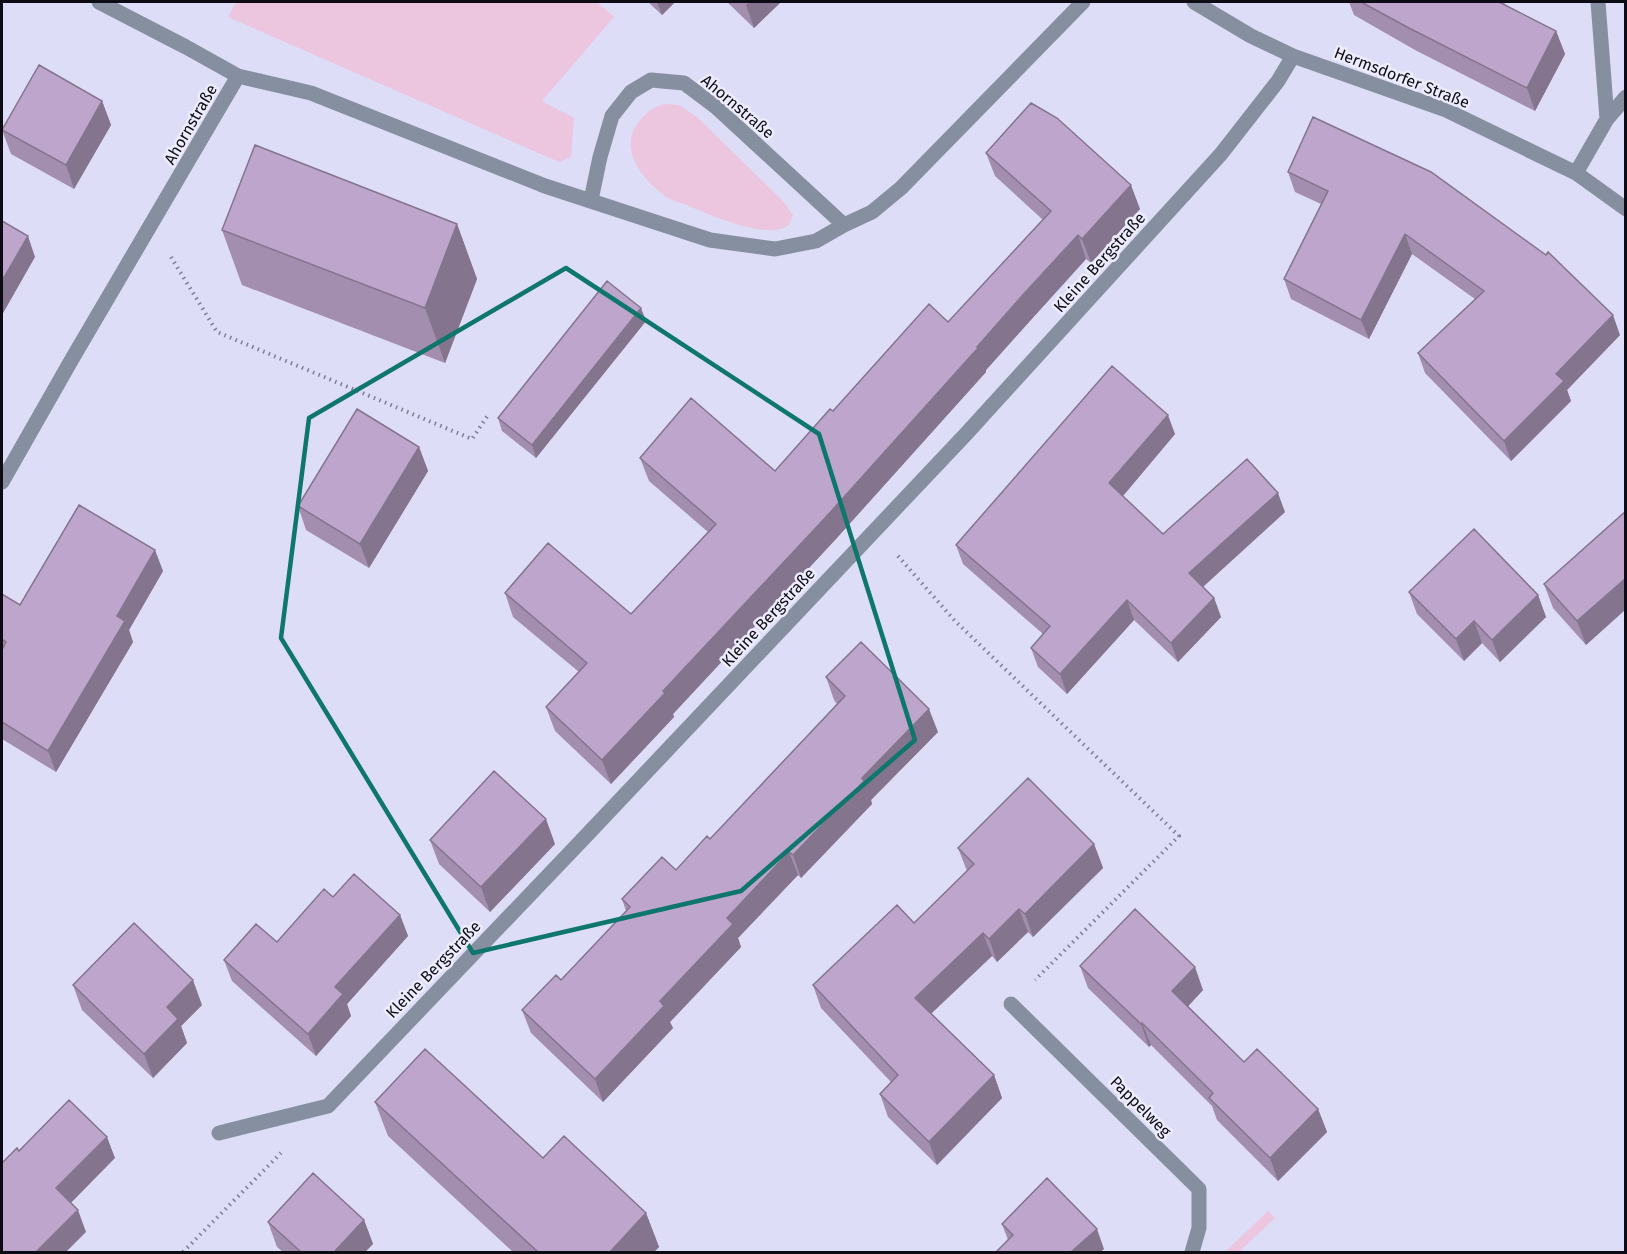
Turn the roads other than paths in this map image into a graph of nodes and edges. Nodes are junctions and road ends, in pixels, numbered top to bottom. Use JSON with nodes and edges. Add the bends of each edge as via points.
{"nodes":[{"id":1,"x":99,"y":2,"type":"edge"},
{"id":2,"x":1083,"y":2,"type":"edge"},
{"id":3,"x":1194,"y":2,"type":"edge"},
{"id":4,"x":1598,"y":2,"type":"edge"},
{"id":5,"x":1293,"y":56,"type":"junction"},
{"id":6,"x":238,"y":76,"type":"junction"},
{"id":7,"x":1626,"y":97,"type":"edge"},
{"id":8,"x":1607,"y":118,"type":"junction"},
{"id":9,"x":1576,"y":173,"type":"junction"},
{"id":10,"x":591,"y":200,"type":"junction"},
{"id":11,"x":1626,"y":209,"type":"edge"},
{"id":12,"x":844,"y":225,"type":"junction"},
{"id":13,"x":2,"y":482,"type":"edge"},
{"id":14,"x":1011,"y":1004,"type":"road end"},
{"id":15,"x":219,"y":1133,"type":"dead end"},
{"id":16,"x":1192,"y":1252,"type":"edge"}],
"edges":[{"from":1,"to":6,"type":"street"},
{"from":2,"to":12,"type":"street","name":"Ahornstraße","via":[[901,188],[872,212]]},
{"from":3,"to":5,"type":"street","name":"Hermsdorfer Straße"},
{"from":4,"to":8,"type":"street"},
{"from":5,"to":9,"type":"street","name":"Hermsdorfer Straße","via":[[1446,110]]},
{"from":5,"to":15,"type":"street","name":"Kleine Bergstraße","via":[[1221,154],[966,434],[328,1106]]},
{"from":6,"to":10,"type":"street","name":"Ahornstraße","via":[[311,93],[545,186]]},
{"from":6,"to":13,"type":"street","name":"Ahornstraße"},
{"from":7,"to":8,"type":"street"},
{"from":8,"to":9,"type":"street"},
{"from":9,"to":11,"type":"street","name":"Hermsdorfer Straße"},
{"from":10,"to":12,"type":"street","name":"Ahornstraße","via":[[710,240],[775,249],[816,241]]},
{"from":10,"to":12,"type":"street","name":"Ahornstraße","via":[[612,116],[631,92],[651,80],[684,83],[716,107]]},
{"from":14,"to":16,"type":"street","name":"Pappelweg","via":[[1199,1189],[1199,1228]]}]}
